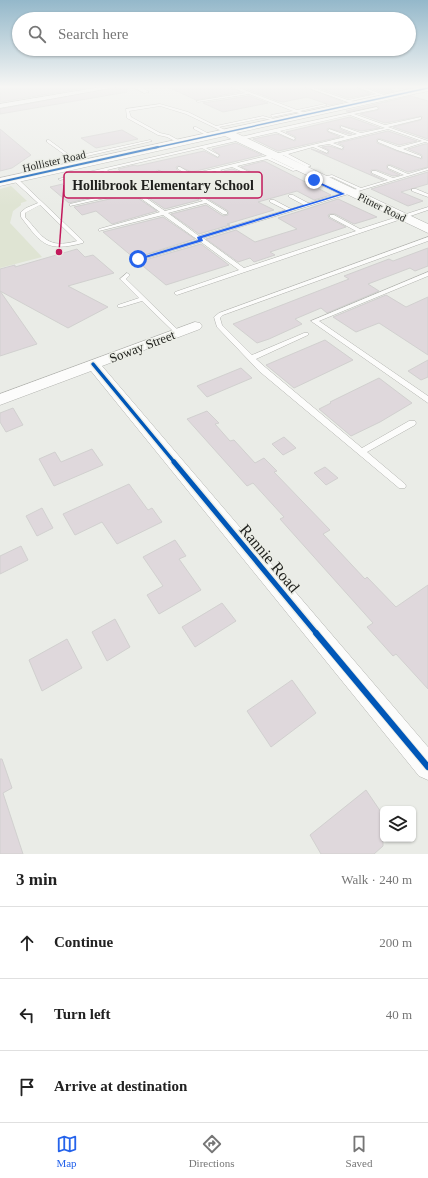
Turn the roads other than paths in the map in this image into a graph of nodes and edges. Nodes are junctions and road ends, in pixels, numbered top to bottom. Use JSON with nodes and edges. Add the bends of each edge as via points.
{"nodes":[{"id":1,"x":144,"y":126,"type":"edge"},
{"id":2,"x":205,"y":126,"type":"edge"},
{"id":3,"x":236,"y":126,"type":"edge"},
{"id":4,"x":266,"y":126,"type":"edge"},
{"id":5,"x":278,"y":126,"type":"edge"},
{"id":6,"x":384,"y":126,"type":"edge"},
{"id":7,"x":391,"y":126,"type":"edge"},
{"id":8,"x":342,"y":127,"type":"dead end"},
{"id":9,"x":387,"y":127,"type":"junction"},
{"id":10,"x":195,"y":128,"type":"dead end"},
{"id":11,"x":230,"y":128,"type":"junction"},
{"id":12,"x":330,"y":130,"type":"dead end"},
{"id":13,"x":214,"y":132,"type":"junction"},
{"id":14,"x":242,"y":134,"type":"junction"},
{"id":15,"x":360,"y":134,"type":"junction"},
{"id":16,"x":348,"y":138,"type":"junction"},
{"id":17,"x":294,"y":139,"type":"dead end"},
{"id":18,"x":150,"y":141,"type":"dead end"},
{"id":19,"x":379,"y":141,"type":"dead end"},
{"id":20,"x":427,"y":141,"type":"edge"},
{"id":21,"x":48,"y":142,"type":"dead end"},
{"id":22,"x":328,"y":142,"type":"junction"},
{"id":23,"x":181,"y":143,"type":"junction"},
{"id":24,"x":313,"y":146,"type":"junction"},
{"id":25,"x":202,"y":147,"type":"junction"},
{"id":26,"x":342,"y":148,"type":"dead end"},
{"id":27,"x":398,"y":149,"type":"junction"},
{"id":28,"x":327,"y":152,"type":"dead end"},
{"id":29,"x":218,"y":156,"type":"dead end"},
{"id":30,"x":420,"y":157,"type":"dead end"},
{"id":31,"x":71,"y":158,"type":"junction"},
{"id":32,"x":285,"y":161,"type":"junction"},
{"id":33,"x":80,"y":165,"type":"junction"},
{"id":34,"x":233,"y":166,"type":"junction"},
{"id":35,"x":389,"y":167,"type":"dead end"},
{"id":36,"x":180,"y":168,"type":"dead end"},
{"id":37,"x":103,"y":169,"type":"junction"},
{"id":38,"x":428,"y":169,"type":"edge"},
{"id":39,"x":216,"y":170,"type":"junction"},
{"id":40,"x":160,"y":172,"type":"dead end"},
{"id":41,"x":374,"y":172,"type":"dead end"},
{"id":42,"x":247,"y":173,"type":"dead end"},
{"id":43,"x":408,"y":175,"type":"junction"},
{"id":44,"x":192,"y":176,"type":"junction"},
{"id":45,"x":230,"y":178,"type":"dead end"},
{"id":46,"x":15,"y":179,"type":"junction"},
{"id":47,"x":60,"y":179,"type":"dead end"},
{"id":48,"x":173,"y":180,"type":"junction"},
{"id":49,"x":393,"y":180,"type":"junction"},
{"id":50,"x":0,"y":182,"type":"edge"},
{"id":51,"x":341,"y":187,"type":"junction"},
{"id":52,"x":133,"y":190,"type":"junction"},
{"id":53,"x":414,"y":190,"type":"dead end"},
{"id":54,"x":191,"y":191,"type":"dead end"},
{"id":55,"x":291,"y":196,"type":"dead end"},
{"id":56,"x":428,"y":196,"type":"edge"},
{"id":57,"x":272,"y":200,"type":"dead end"},
{"id":58,"x":207,"y":201,"type":"junction"},
{"id":59,"x":41,"y":203,"type":"junction"},
{"id":60,"x":72,"y":205,"type":"dead end"},
{"id":61,"x":308,"y":205,"type":"junction"},
{"id":62,"x":428,"y":208,"type":"edge"},
{"id":63,"x":290,"y":210,"type":"junction"},
{"id":64,"x":163,"y":212,"type":"junction"},
{"id":65,"x":226,"y":212,"type":"dead end"},
{"id":66,"x":332,"y":216,"type":"dead end"},
{"id":67,"x":403,"y":216,"type":"junction"},
{"id":68,"x":428,"y":229,"type":"edge"},
{"id":69,"x":101,"y":230,"type":"dead end"},
{"id":70,"x":360,"y":231,"type":"junction"},
{"id":71,"x":200,"y":239,"type":"junction"},
{"id":72,"x":428,"y":239,"type":"edge"},
{"id":73,"x":138,"y":259,"type":"dead end"},
{"id":74,"x":243,"y":270,"type":"junction"},
{"id":75,"x":428,"y":274,"type":"edge"},
{"id":76,"x":127,"y":275,"type":"dead end"},
{"id":77,"x":177,"y":293,"type":"dead end"},
{"id":78,"x":143,"y":299,"type":"junction"},
{"id":79,"x":120,"y":306,"type":"dead end"},
{"id":80,"x":195,"y":326,"type":"dead end"},
{"id":81,"x":177,"y":332,"type":"junction"},
{"id":82,"x":306,"y":334,"type":"dead end"},
{"id":83,"x":251,"y":358,"type":"junction"},
{"id":84,"x":93,"y":364,"type":"junction"},
{"id":85,"x":0,"y":400,"type":"edge"},
{"id":86,"x":428,"y":400,"type":"edge"},
{"id":87,"x":412,"y":424,"type":"dead end"},
{"id":88,"x":361,"y":452,"type":"junction"},
{"id":89,"x":402,"y":486,"type":"dead end"},
{"id":90,"x":428,"y":767,"type":"edge"}],
"edges":[{"from":1,"to":23,"type":"lane"},
{"from":2,"to":13,"type":"lane"},
{"from":3,"to":11,"type":"lane"},
{"from":4,"to":14,"type":"street"},
{"from":5,"to":17,"type":"lane"},
{"from":6,"to":9,"type":"lane"},
{"from":7,"to":9,"type":"lane"},
{"from":8,"to":15,"type":"lane"},
{"from":9,"to":15,"type":"lane"},
{"from":9,"to":20,"type":"lane"},
{"from":10,"to":13,"type":"lane"},
{"from":11,"to":13,"type":"street","name":"Hollister Road"},
{"from":11,"to":14,"type":"street","name":"Pitner Road"},
{"from":12,"to":16,"type":"lane"},
{"from":13,"to":23,"type":"street","name":"Hollister Road"},
{"from":14,"to":25,"type":"lane"},
{"from":14,"to":32,"type":"street","name":"Pitner Road"},
{"from":15,"to":16,"type":"lane"},
{"from":16,"to":22,"type":"lane"},
{"from":18,"to":31,"type":"lane"},
{"from":19,"to":27,"type":"lane"},
{"from":20,"to":27,"type":"lane"},
{"from":21,"to":31,"type":"lane"},
{"from":22,"to":24,"type":"lane"},
{"from":22,"to":26,"type":"lane"},
{"from":23,"to":33,"type":"street","name":"Hollister Road"},
{"from":24,"to":28,"type":"lane"},
{"from":24,"to":32,"type":"lane"},
{"from":25,"to":29,"type":"lane"},
{"from":25,"to":37,"type":"lane"},
{"from":27,"to":30,"type":"lane"},
{"from":31,"to":33,"type":"lane"},
{"from":32,"to":34,"type":"lane"},
{"from":32,"to":51,"type":"street","name":"Pitner Road"},
{"from":33,"to":46,"type":"street","name":"Hollister Road"},
{"from":34,"to":39,"type":"lane"},
{"from":34,"to":42,"type":"lane"},
{"from":35,"to":43,"type":"lane"},
{"from":36,"to":44,"type":"lane"},
{"from":37,"to":47,"type":"lane"},
{"from":37,"to":52,"type":"lane"},
{"from":38,"to":43,"type":"lane"},
{"from":39,"to":44,"type":"lane"},
{"from":39,"to":45,"type":"lane"},
{"from":40,"to":48,"type":"lane"},
{"from":41,"to":49,"type":"lane"},
{"from":43,"to":49,"type":"lane"},
{"from":44,"to":48,"type":"lane"},
{"from":46,"to":50,"type":"street","name":"Hollister Road"},
{"from":46,"to":59,"type":"lane"},
{"from":48,"to":52,"type":"lane"},
{"from":49,"to":51,"type":"lane"},
{"from":51,"to":61,"type":"lane"},
{"from":51,"to":67,"type":"street","name":"Pitner Road"},
{"from":52,"to":60,"type":"lane"},
{"from":52,"to":64,"type":"lane"},
{"from":53,"to":56,"type":"lane"},
{"from":54,"to":58,"type":"lane"},
{"from":55,"to":61,"type":"lane"},
{"from":57,"to":63,"type":"lane"},
{"from":58,"to":64,"type":"lane"},
{"from":58,"to":65,"type":"lane"},
{"from":59,"to":59,"type":"lane","via":[[53,214],[81,242],[56,247],[48,244],[23,217],[23,213],[28,209]]},
{"from":61,"to":63,"type":"lane"},
{"from":62,"to":67,"type":"lane"},
{"from":63,"to":71,"type":"lane"},
{"from":64,"to":69,"type":"lane"},
{"from":64,"to":71,"type":"lane"},
{"from":66,"to":70,"type":"lane"},
{"from":67,"to":68,"type":"street","name":"Pitner Road"},
{"from":67,"to":70,"type":"lane"},
{"from":70,"to":74,"type":"lane"},
{"from":71,"to":73,"type":"lane"},
{"from":71,"to":74,"type":"lane"},
{"from":72,"to":83,"type":"lane","via":[[216,317],[219,326]]},
{"from":74,"to":77,"type":"lane"},
{"from":75,"to":86,"type":"lane","via":[[314,321]]},
{"from":76,"to":78,"type":"lane","via":[[123,279]]},
{"from":78,"to":79,"type":"lane"},
{"from":78,"to":81,"type":"lane"},
{"from":80,"to":81,"type":"street","name":"Soway Street"},
{"from":81,"to":84,"type":"street","name":"Soway Street"},
{"from":82,"to":83,"type":"lane"},
{"from":83,"to":88,"type":"lane"},
{"from":84,"to":85,"type":"street","name":"Soway Street"},
{"from":84,"to":90,"type":"street","name":"Rannie Road"},
{"from":87,"to":88,"type":"lane"},
{"from":88,"to":89,"type":"lane"}]}
